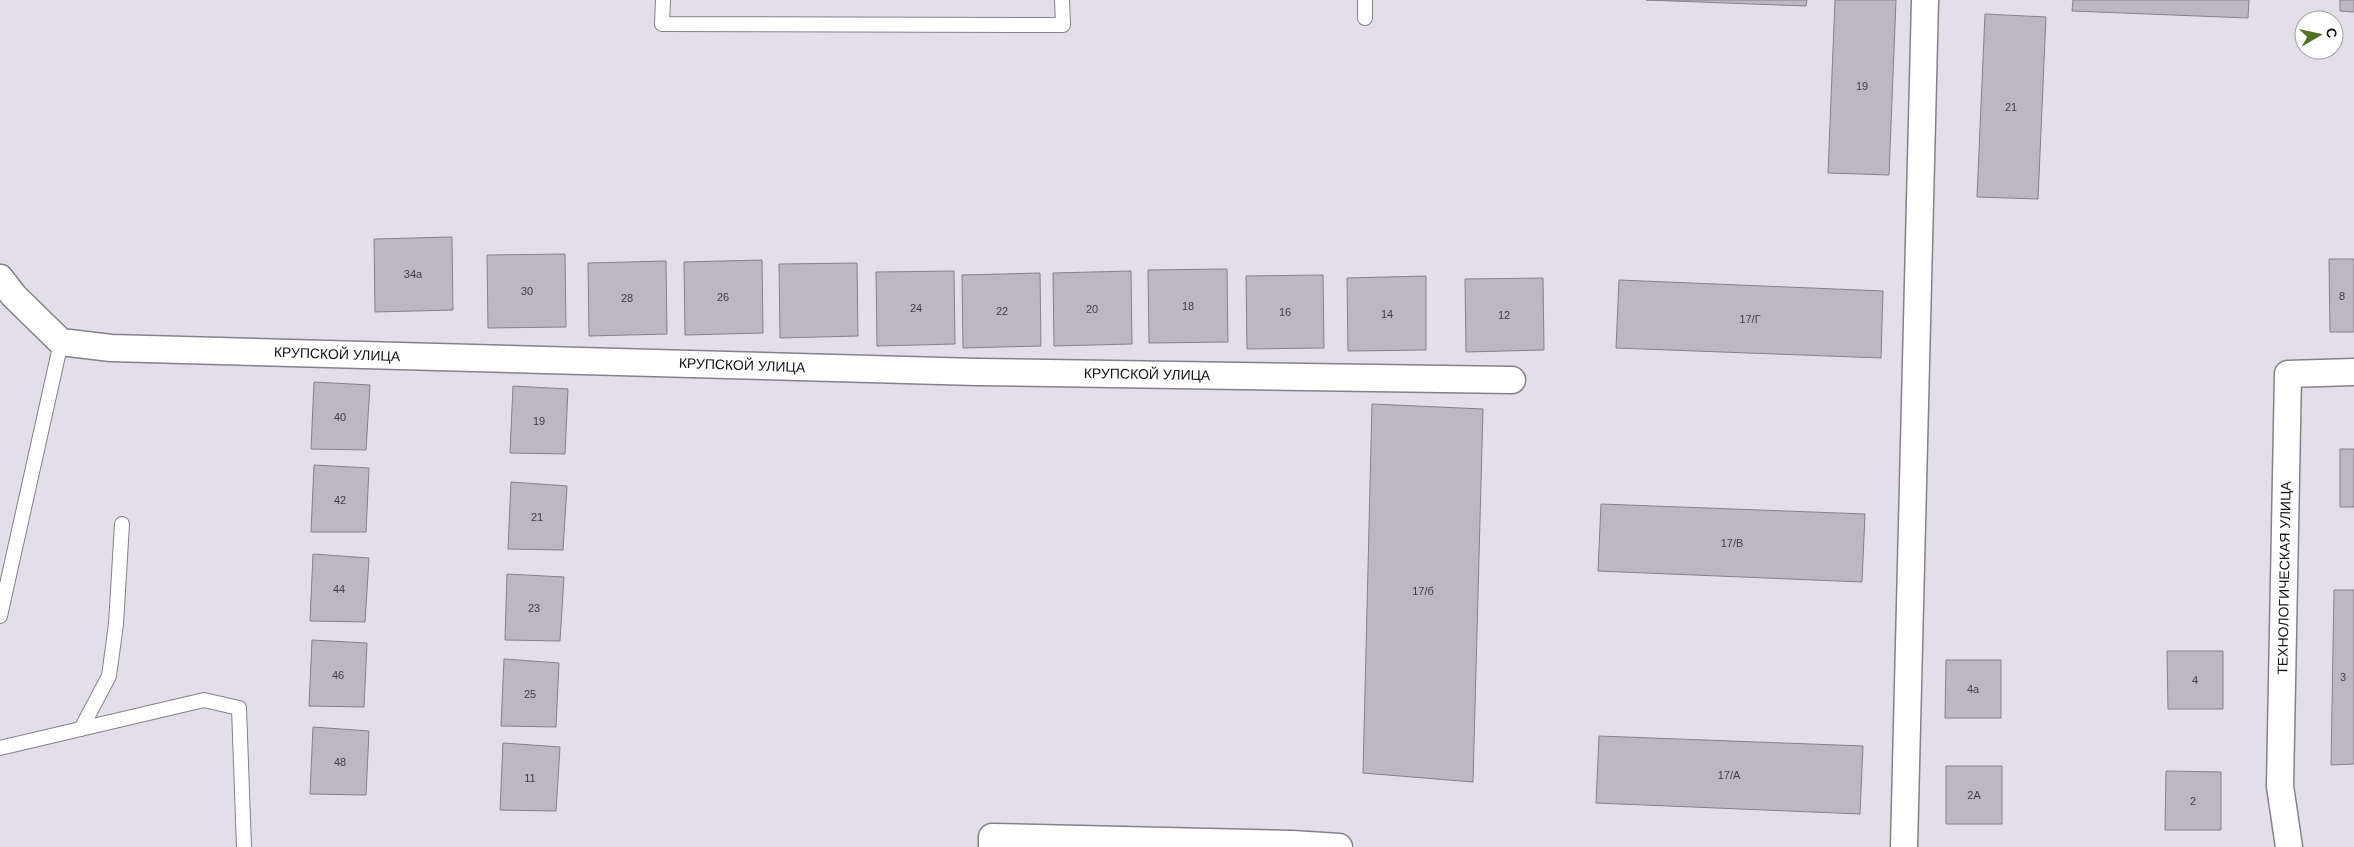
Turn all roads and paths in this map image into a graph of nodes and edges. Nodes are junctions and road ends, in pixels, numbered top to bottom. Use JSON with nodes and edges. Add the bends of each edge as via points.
{"nodes":[{"id":1,"x":663,"y":0,"type":"edge"},
{"id":2,"x":1062,"y":0,"type":"edge"},
{"id":3,"x":1366,"y":0,"type":"edge"},
{"id":4,"x":1925,"y":0,"type":"edge"},
{"id":5,"x":1365,"y":18,"type":"dead end"},
{"id":6,"x":0,"y":278,"type":"edge"},
{"id":7,"x":61,"y":342,"type":"junction"},
{"id":8,"x":2354,"y":372,"type":"edge"},
{"id":9,"x":1512,"y":380,"type":"dead end"},
{"id":10,"x":122,"y":524,"type":"dead end"},
{"id":11,"x":0,"y":616,"type":"edge"},
{"id":12,"x":81,"y":729,"type":"junction"},
{"id":13,"x":0,"y":748,"type":"edge"},
{"id":14,"x":244,"y":847,"type":"edge"},
{"id":15,"x":992,"y":847,"type":"edge"},
{"id":16,"x":1339,"y":847,"type":"edge"},
{"id":17,"x":1904,"y":847,"type":"edge"},
{"id":18,"x":2289,"y":847,"type":"edge"}],
"edges":[{"from":1,"to":2,"type":"lane","via":[[662,24],[1063,25]]},
{"from":3,"to":5,"type":"lane"},
{"from":4,"to":17,"type":"street"},
{"from":6,"to":7,"type":"street"},
{"from":7,"to":9,"type":"street","name":"КРУПСКОЙ УЛИЦА","via":[[121,349],[938,371]]},
{"from":7,"to":11,"type":"lane"},
{"from":8,"to":18,"type":"street","name":"ТЕХНОЛОГИЧЕСКАЯ УЛИЦА","via":[[2288,374],[2280,786]]},
{"from":10,"to":12,"type":"lane","via":[[116,624],[109,676]]},
{"from":12,"to":13,"type":"lane"},
{"from":12,"to":14,"type":"lane","via":[[204,700],[239,708]]},
{"from":15,"to":16,"type":"street","via":[[992,838]]}]}
